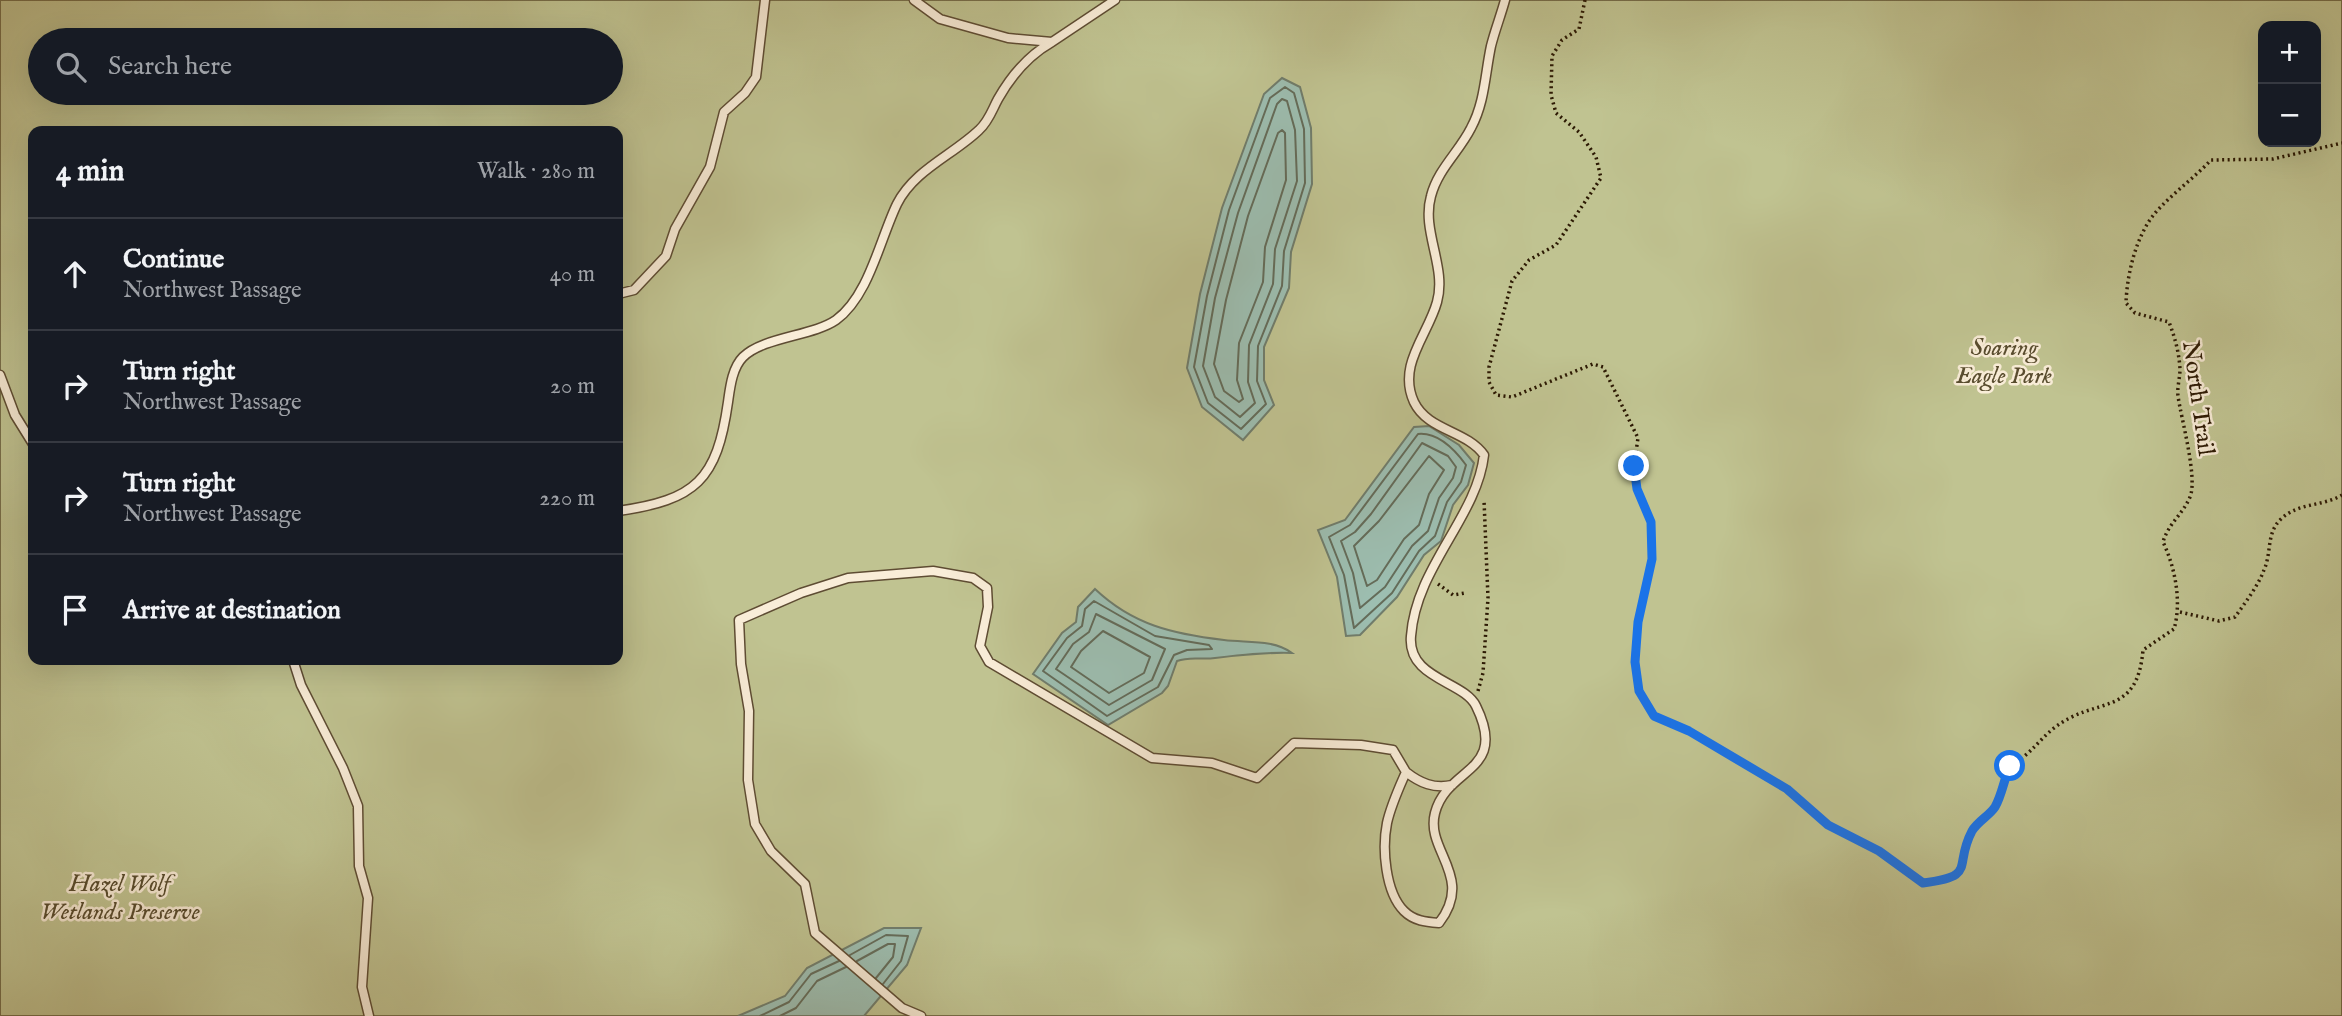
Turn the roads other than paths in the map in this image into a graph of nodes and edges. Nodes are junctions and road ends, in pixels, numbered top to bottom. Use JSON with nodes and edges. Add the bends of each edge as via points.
{"nodes":[{"id":1,"x":765,"y":0,"type":"edge"},
{"id":2,"x":914,"y":0,"type":"edge"},
{"id":3,"x":1115,"y":0,"type":"edge"},
{"id":4,"x":1505,"y":0,"type":"edge"},
{"id":5,"x":1052,"y":42,"type":"junction"},
{"id":6,"x":623,"y":293,"type":"edge"},
{"id":7,"x":0,"y":375,"type":"edge"},
{"id":8,"x":28,"y":436,"type":"edge"},
{"id":9,"x":623,"y":510,"type":"edge"},
{"id":10,"x":295,"y":665,"type":"edge"},
{"id":11,"x":1406,"y":772,"type":"junction"},
{"id":12,"x":1452,"y":785,"type":"junction"},
{"id":13,"x":369,"y":1016,"type":"edge"},
{"id":14,"x":921,"y":1016,"type":"edge"}],
"edges":[{"from":1,"to":6,"type":"lane","via":[[756,77],[724,112],[709,167],[675,229],[666,256],[634,290]]},
{"from":2,"to":5,"type":"lane","via":[[940,19],[1008,38]]},
{"from":3,"to":5,"type":"lane"},
{"from":4,"to":12,"type":"lane","via":[[1491,46],[1485,93],[1472,128],[1439,173],[1430,199],[1440,282],[1437,302],[1409,366],[1410,387],[1426,418],[1475,442],[1484,455],[1482,478],[1426,580],[1410,639],[1417,662],[1474,702],[1485,729],[1484,751],[1477,766]]},
{"from":5,"to":9,"type":"lane","via":[[1020,67],[979,130],[911,184],[861,287],[835,320],[742,357],[731,380],[716,460],[705,475],[677,497]]},
{"from":7,"to":8,"type":"lane"},
{"from":10,"to":13,"type":"lane","via":[[358,806],[359,866],[368,898],[362,986]]},
{"from":11,"to":12,"type":"lane","via":[[1427,785]]},
{"from":11,"to":12,"type":"lane","via":[[1387,824],[1386,856],[1393,894],[1404,912],[1420,922],[1439,923],[1451,908],[1453,889],[1433,823],[1439,799]]},
{"from":11,"to":14,"type":"lane","via":[[1392,750],[1361,745],[1293,743],[1257,778],[1212,763],[1152,758],[989,662],[980,646],[987,588],[973,578],[933,571],[848,578],[739,620],[749,711],[748,780],[755,824],[771,851],[805,884],[815,933],[902,1008]]}]}
